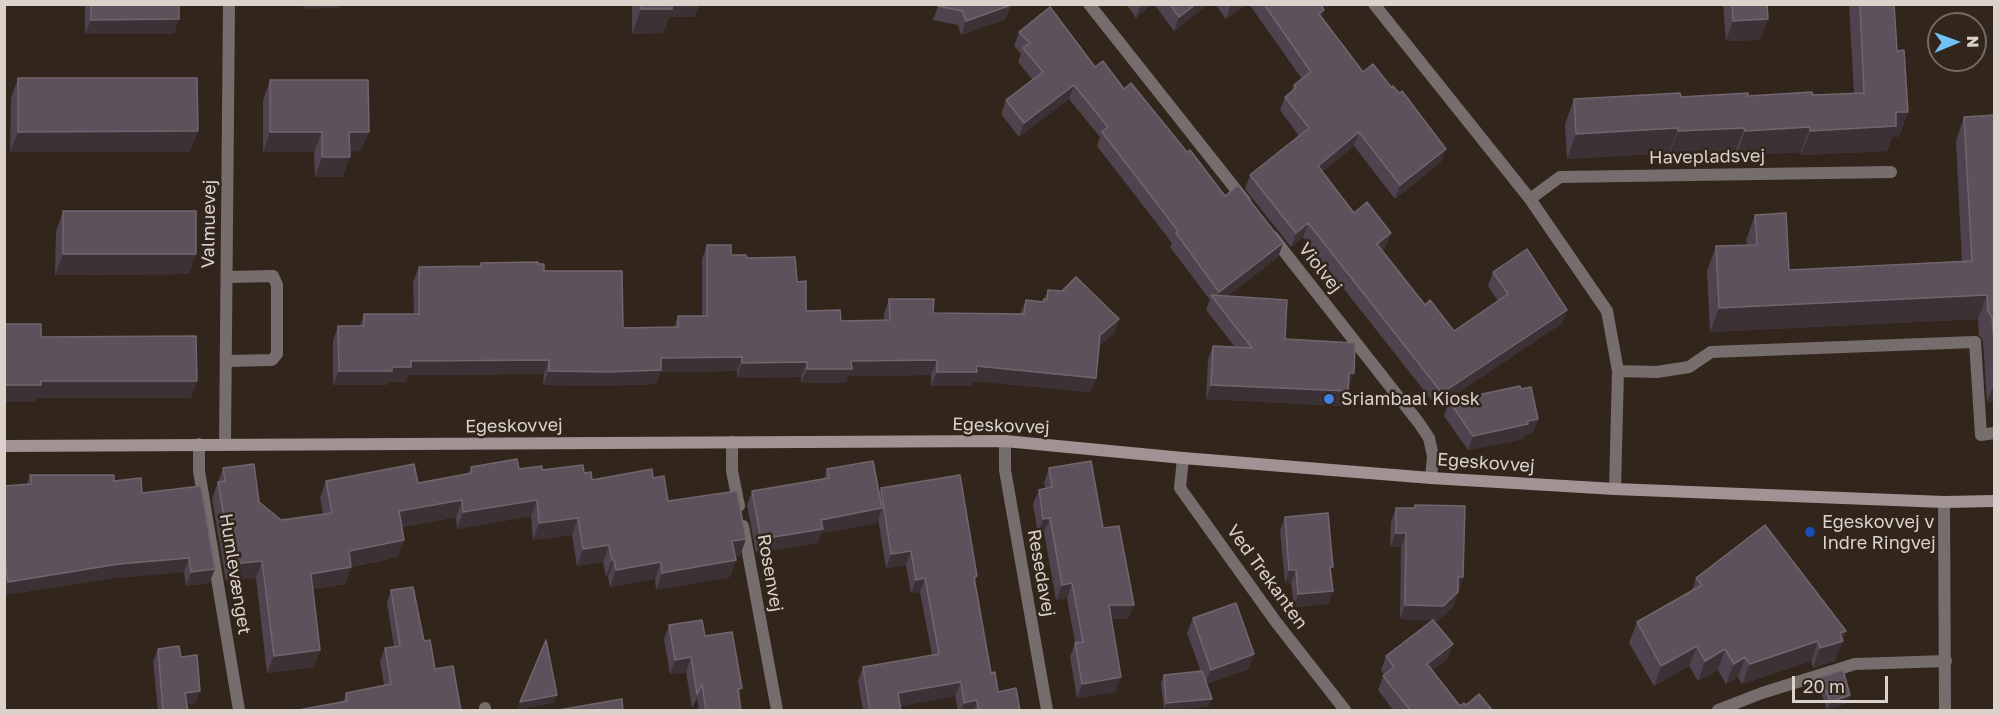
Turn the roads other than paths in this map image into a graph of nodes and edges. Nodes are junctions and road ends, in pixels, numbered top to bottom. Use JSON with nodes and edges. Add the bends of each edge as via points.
{"nodes":[{"id":1,"x":229,"y":4,"type":"edge"},
{"id":2,"x":1089,"y":4,"type":"edge"},
{"id":3,"x":1374,"y":4,"type":"edge"},
{"id":4,"x":1891,"y":172,"type":"dead end"},
{"id":5,"x":1530,"y":199,"type":"junction"},
{"id":6,"x":1251,"y":209,"type":"edge"},
{"id":7,"x":1265,"y":228,"type":"edge"},
{"id":8,"x":227,"y":277,"type":"junction"},
{"id":9,"x":226,"y":361,"type":"junction"},
{"id":10,"x":1618,"y":371,"type":"junction"},
{"id":11,"x":1995,"y":433,"type":"edge"},
{"id":12,"x":1005,"y":441,"type":"junction"},
{"id":13,"x":732,"y":442,"type":"junction"},
{"id":14,"x":225,"y":443,"type":"junction"},
{"id":15,"x":199,"y":444,"type":"junction"},
{"id":16,"x":4,"y":446,"type":"edge"},
{"id":17,"x":1183,"y":458,"type":"junction"},
{"id":18,"x":1431,"y":478,"type":"junction"},
{"id":19,"x":1615,"y":489,"type":"junction"},
{"id":20,"x":1995,"y":501,"type":"edge"},
{"id":21,"x":1944,"y":502,"type":"junction"},
{"id":22,"x":1946,"y":661,"type":"junction"},
{"id":23,"x":239,"y":711,"type":"edge"},
{"id":24,"x":777,"y":711,"type":"edge"},
{"id":25,"x":1047,"y":711,"type":"edge"},
{"id":26,"x":1345,"y":711,"type":"edge"},
{"id":27,"x":1718,"y":711,"type":"edge"},
{"id":28,"x":1945,"y":711,"type":"edge"}],
"edges":[{"from":1,"to":8,"type":"street","name":"Valmuevej"},
{"from":2,"to":6,"type":"street"},
{"from":3,"to":5,"type":"street"},
{"from":4,"to":5,"type":"street","name":"Havepladsvej","via":[[1560,177]]},
{"from":5,"to":10,"type":"street","via":[[1607,311]]},
{"from":7,"to":18,"type":"street","name":"Violvej","via":[[1429,438],[1433,456]]},
{"from":8,"to":9,"type":"street","name":"Valmuevej"},
{"from":8,"to":9,"type":"street","via":[[273,276],[277,285],[277,354],[272,360]]},
{"from":9,"to":14,"type":"street","name":"Valmuevej"},
{"from":10,"to":11,"type":"street","via":[[1657,372],[1689,367],[1711,352],[1974,342],[1981,435]]},
{"from":10,"to":19,"type":"street"},
{"from":12,"to":13,"type":"street","name":"Egeskovvej"},
{"from":12,"to":17,"type":"street","name":"Egeskovvej"},
{"from":12,"to":25,"type":"street","name":"Resedavej","via":[[1005,470]]},
{"from":13,"to":14,"type":"street","name":"Egeskovvej"},
{"from":13,"to":24,"type":"street","name":"Rosenvej","via":[[732,471]]},
{"from":14,"to":15,"type":"street","name":"Egeskovvej"},
{"from":15,"to":16,"type":"street","name":"Egeskovvej"},
{"from":15,"to":23,"type":"street","name":"Humlevænget","via":[[199,471]]},
{"from":17,"to":18,"type":"street","name":"Egeskovvej"},
{"from":17,"to":26,"type":"street","name":"Ved Trekanten","via":[[1180,488]]},
{"from":18,"to":19,"type":"street","name":"Egeskovvej"},
{"from":19,"to":21,"type":"street","name":"Egeskovvej"},
{"from":20,"to":21,"type":"street","name":"Egeskovvej"},
{"from":21,"to":22,"type":"street"},
{"from":22,"to":27,"type":"street","via":[[1855,664]]},
{"from":22,"to":28,"type":"street"}]}
